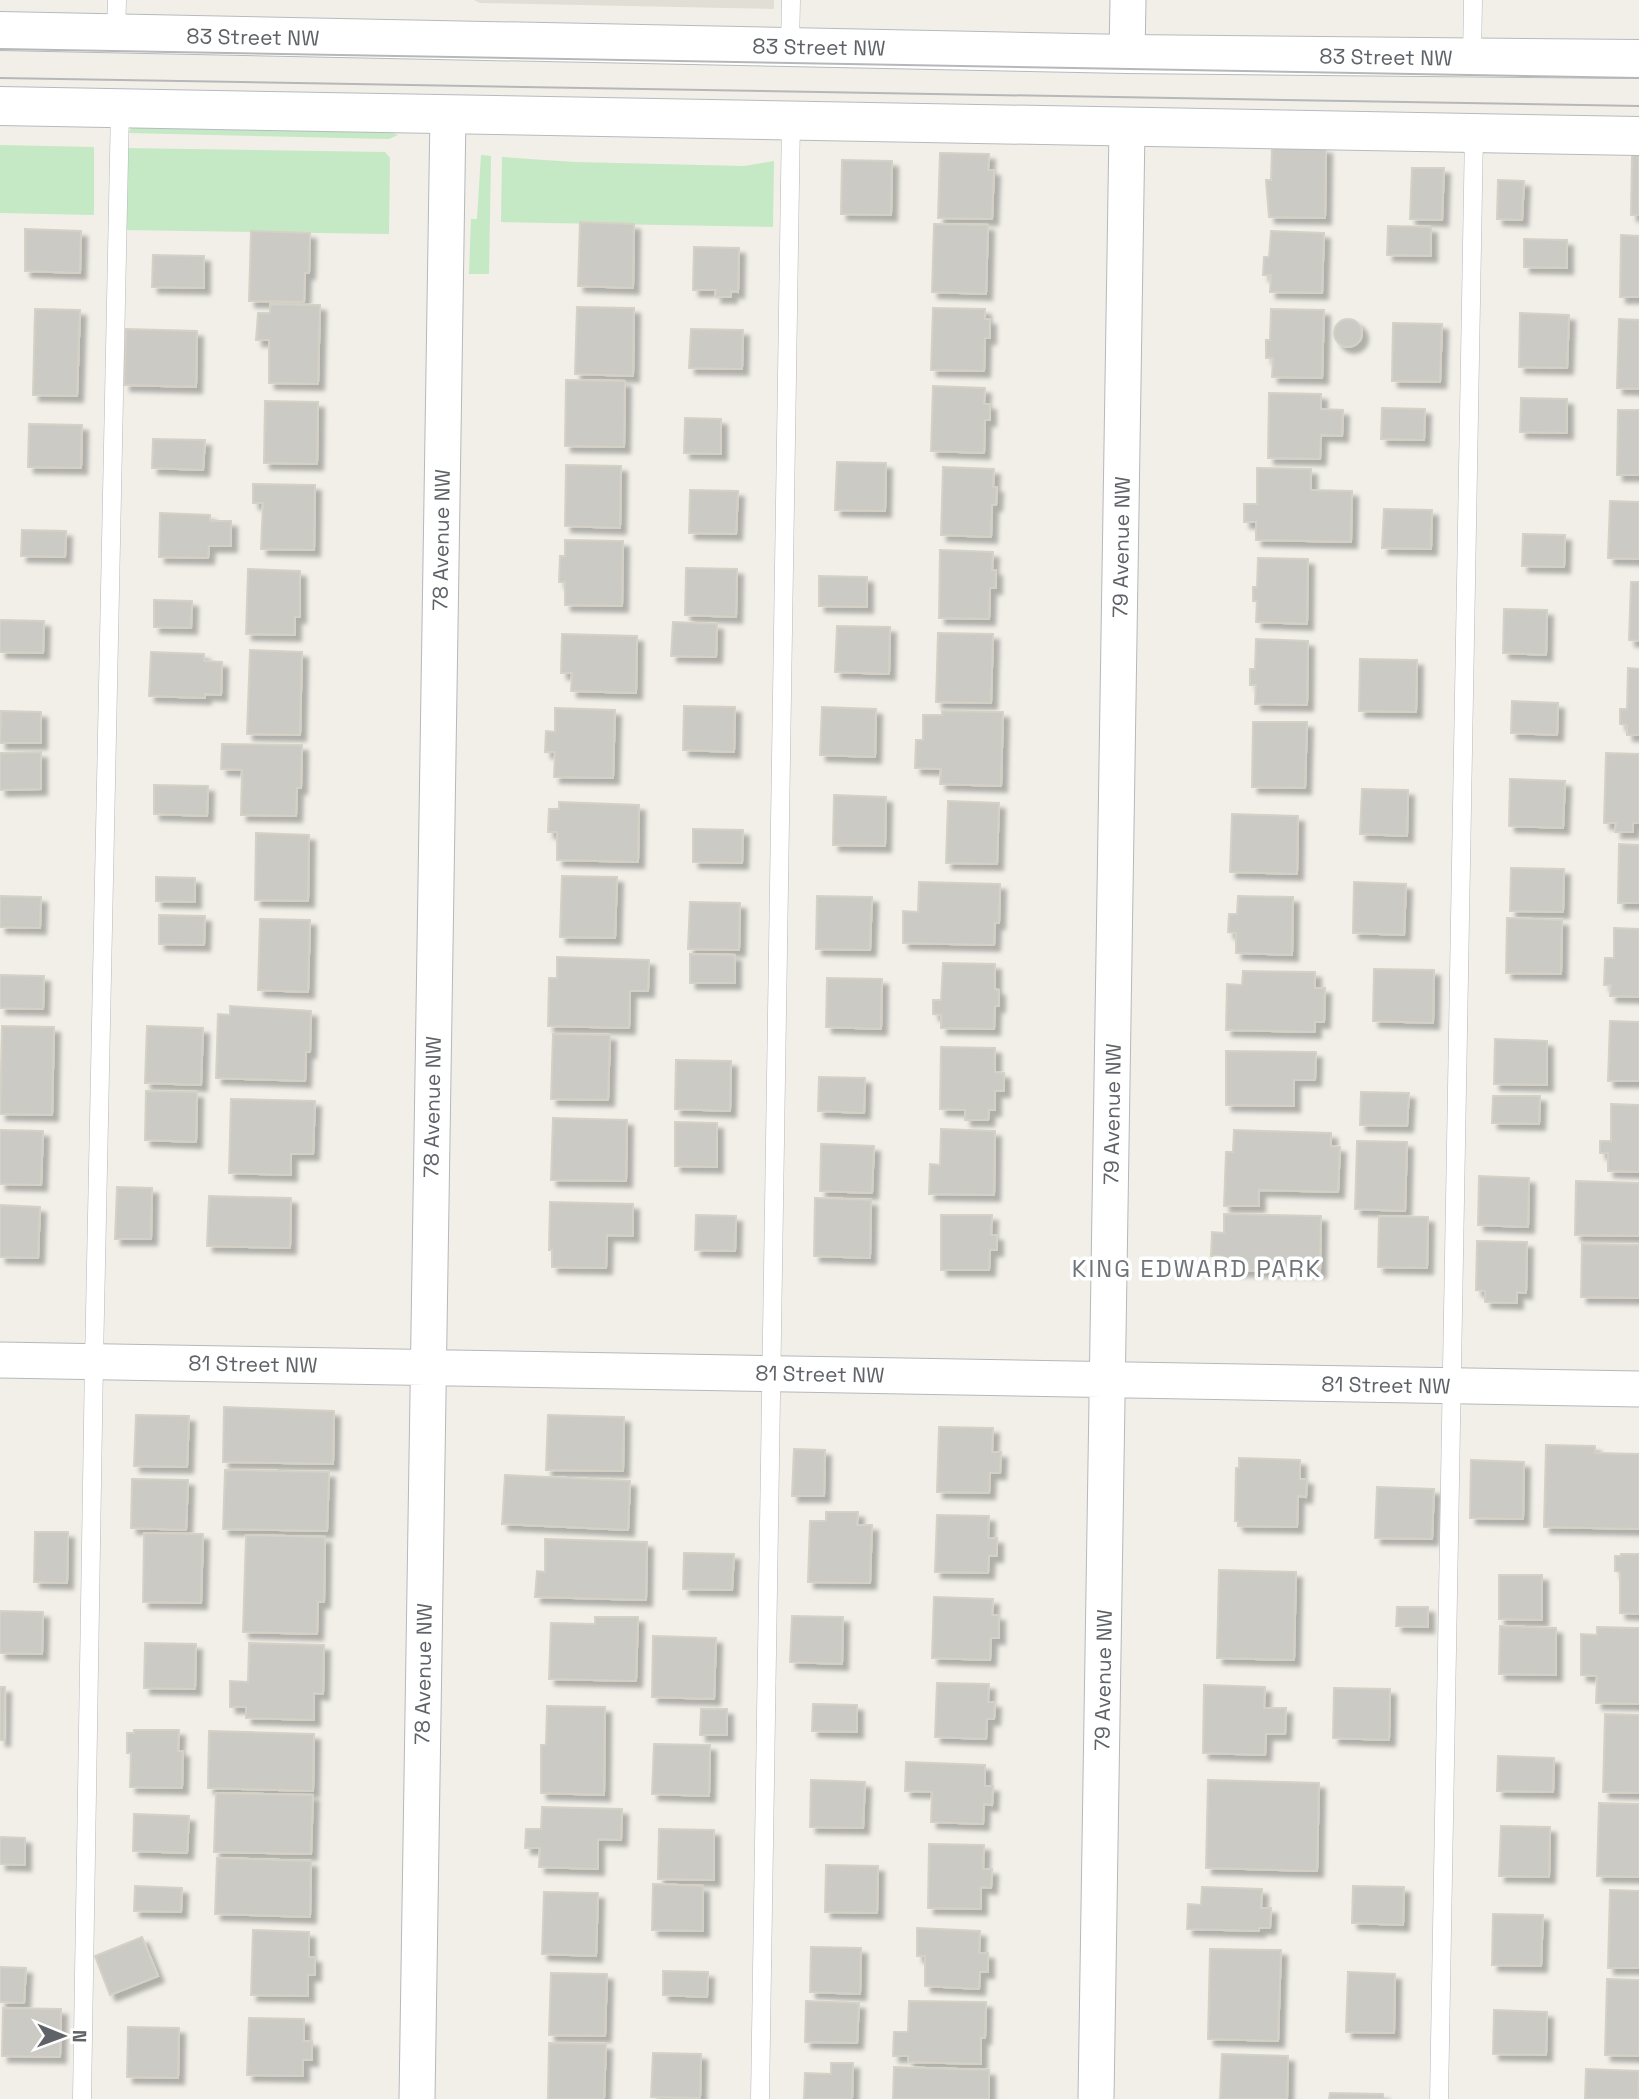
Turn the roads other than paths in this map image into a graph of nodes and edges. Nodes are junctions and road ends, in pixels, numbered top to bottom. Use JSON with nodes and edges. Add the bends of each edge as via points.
{"nodes":[{"id":1,"x":790,"y":0,"type":"edge"},
{"id":2,"x":1128,"y":0,"type":"edge"},
{"id":3,"x":1473,"y":0,"type":"edge"},
{"id":4,"x":117,"y":17,"type":"edge"},
{"id":5,"x":0,"y":31,"type":"edge"},
{"id":6,"x":790,"y":46,"type":"junction"},
{"id":7,"x":1127,"y":54,"type":"junction"},
{"id":8,"x":1472,"y":57,"type":"junction"},
{"id":9,"x":1639,"y":59,"type":"edge"},
{"id":10,"x":0,"y":106,"type":"edge"},
{"id":11,"x":120,"y":109,"type":"junction"},
{"id":12,"x":448,"y":114,"type":"junction"},
{"id":13,"x":791,"y":120,"type":"junction"},
{"id":14,"x":1126,"y":128,"type":"junction"},
{"id":15,"x":1474,"y":133,"type":"junction"},
{"id":16,"x":1639,"y":136,"type":"edge"},
{"id":17,"x":0,"y":1360,"type":"edge"},
{"id":18,"x":94,"y":1361,"type":"junction"},
{"id":19,"x":427,"y":1367,"type":"junction"},
{"id":20,"x":772,"y":1373,"type":"junction"},
{"id":21,"x":1108,"y":1381,"type":"junction"},
{"id":22,"x":1452,"y":1386,"type":"junction"},
{"id":23,"x":1639,"y":1389,"type":"edge"},
{"id":24,"x":82,"y":2099,"type":"edge"},
{"id":25,"x":417,"y":2099,"type":"edge"},
{"id":26,"x":760,"y":2099,"type":"edge"},
{"id":27,"x":1096,"y":2099,"type":"edge"},
{"id":28,"x":1439,"y":2099,"type":"edge"}],
"edges":[{"from":1,"to":6,"type":"lane"},
{"from":2,"to":7,"type":"street"},
{"from":3,"to":8,"type":"lane"},
{"from":4,"to":5,"type":"main road","name":"83 Street NW"},
{"from":4,"to":6,"type":"main road","name":"83 Street NW"},
{"from":6,"to":7,"type":"main road","name":"83 Street NW"},
{"from":7,"to":8,"type":"main road","name":"83 Street NW"},
{"from":8,"to":9,"type":"main road","name":"83 Street NW"},
{"from":10,"to":11,"type":"main road"},
{"from":11,"to":12,"type":"main road"},
{"from":11,"to":18,"type":"lane"},
{"from":12,"to":13,"type":"main road"},
{"from":12,"to":19,"type":"street","name":"78 Avenue NW"},
{"from":13,"to":14,"type":"main road"},
{"from":13,"to":20,"type":"lane"},
{"from":14,"to":15,"type":"main road"},
{"from":14,"to":21,"type":"street","name":"79 Avenue NW"},
{"from":15,"to":16,"type":"main road"},
{"from":15,"to":22,"type":"lane"},
{"from":17,"to":18,"type":"street","name":"81 Street NW"},
{"from":18,"to":19,"type":"street","name":"81 Street NW"},
{"from":18,"to":24,"type":"lane"},
{"from":19,"to":20,"type":"street","name":"81 Street NW"},
{"from":19,"to":25,"type":"street","name":"78 Avenue NW"},
{"from":20,"to":21,"type":"street","name":"81 Street NW"},
{"from":20,"to":26,"type":"lane"},
{"from":21,"to":22,"type":"street","name":"81 Street NW"},
{"from":21,"to":27,"type":"street","name":"79 Avenue NW"},
{"from":22,"to":23,"type":"street","name":"81 Street NW"},
{"from":22,"to":28,"type":"lane"}]}
